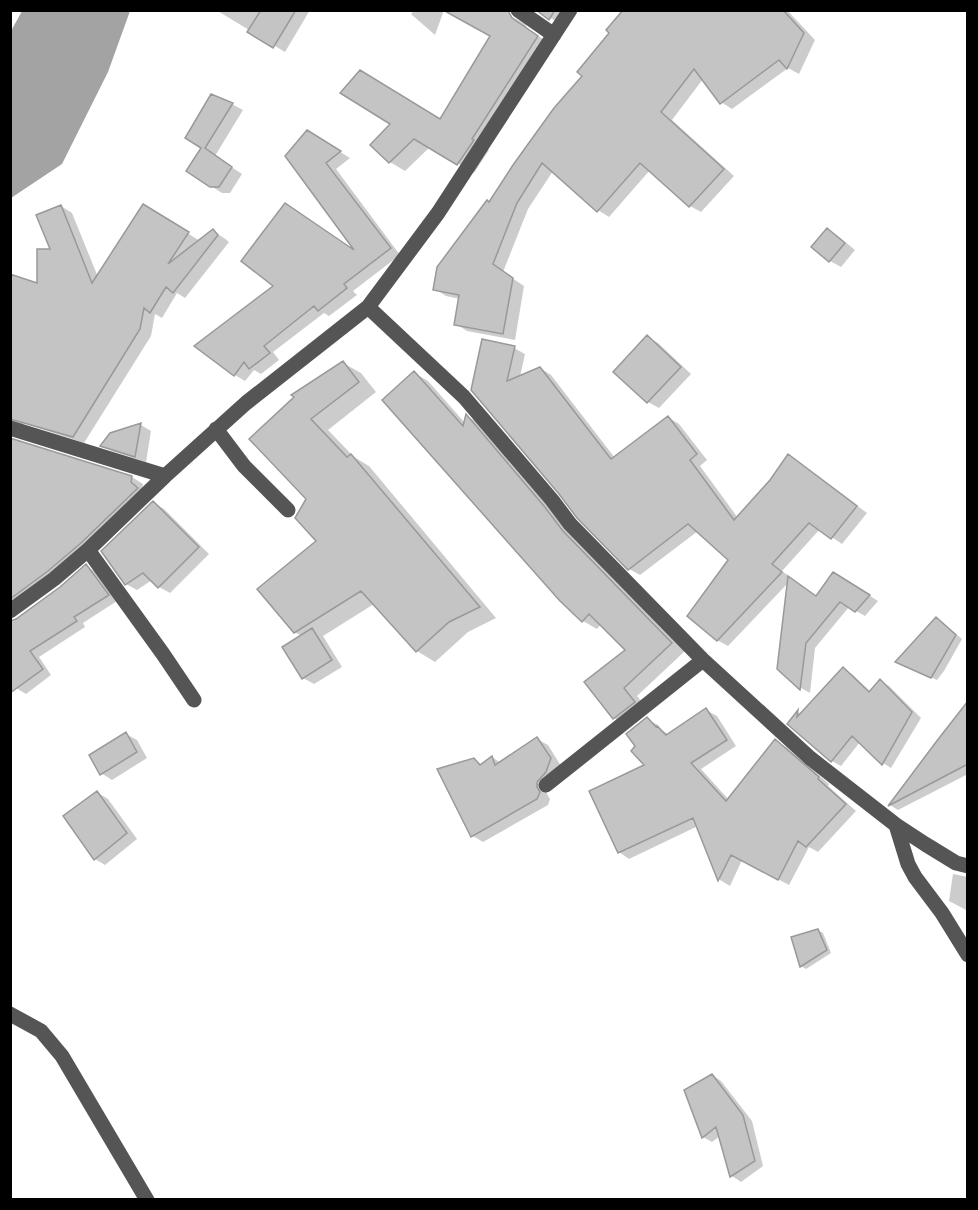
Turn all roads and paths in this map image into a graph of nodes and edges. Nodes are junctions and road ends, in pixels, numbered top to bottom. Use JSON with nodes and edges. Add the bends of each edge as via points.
{"nodes":[{"id":1,"x":518,"y":10,"type":"edge"},
{"id":2,"x":570,"y":10,"type":"edge"},
{"id":3,"x":554,"y":35,"type":"junction"},
{"id":4,"x":368,"y":307,"type":"junction"},
{"id":5,"x":10,"y":428,"type":"edge"},
{"id":6,"x":216,"y":429,"type":"junction"},
{"id":7,"x":165,"y":476,"type":"junction"},
{"id":8,"x":288,"y":510,"type":"dead end"},
{"id":9,"x":88,"y":550,"type":"junction"},
{"id":10,"x":10,"y":611,"type":"edge"},
{"id":11,"x":703,"y":660,"type":"junction"},
{"id":12,"x":194,"y":700,"type":"dead end"},
{"id":13,"x":546,"y":785,"type":"dead end"},
{"id":14,"x":896,"y":825,"type":"junction"},
{"id":15,"x":968,"y":866,"type":"edge"},
{"id":16,"x":968,"y":956,"type":"edge"},
{"id":17,"x":10,"y":1014,"type":"edge"},
{"id":18,"x":147,"y":1200,"type":"edge"}],
"edges":[{"from":1,"to":3,"type":"street"},
{"from":2,"to":3,"type":"street"},
{"from":3,"to":4,"type":"street","via":[[438,213]]},
{"from":4,"to":6,"type":"street"},
{"from":4,"to":11,"type":"street","via":[[464,397],[570,524]]},
{"from":5,"to":7,"type":"street"},
{"from":6,"to":7,"type":"street"},
{"from":6,"to":8,"type":"street","via":[[244,466]]},
{"from":7,"to":9,"type":"street"},
{"from":9,"to":10,"type":"street"},
{"from":9,"to":12,"type":"street"},
{"from":11,"to":13,"type":"street"},
{"from":11,"to":14,"type":"street","via":[[810,758]]},
{"from":14,"to":15,"type":"street"},
{"from":14,"to":16,"type":"street","via":[[915,877]]},
{"from":17,"to":18,"type":"street","via":[[41,1031],[62,1056]]}]}
